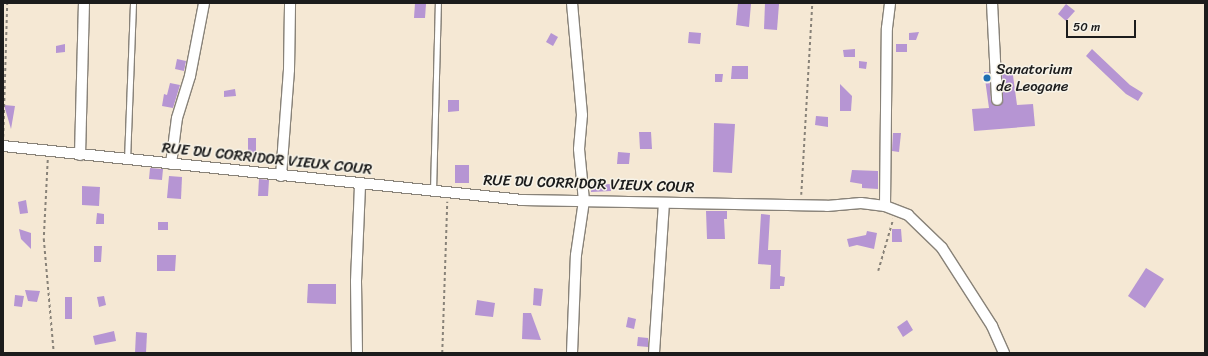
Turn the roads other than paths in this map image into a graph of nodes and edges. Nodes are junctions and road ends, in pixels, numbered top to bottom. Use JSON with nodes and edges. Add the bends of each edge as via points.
{"nodes":[{"id":1,"x":84,"y":3,"type":"edge"},
{"id":2,"x":133,"y":3,"type":"edge"},
{"id":3,"x":204,"y":3,"type":"edge"},
{"id":4,"x":290,"y":3,"type":"edge"},
{"id":5,"x":438,"y":3,"type":"edge"},
{"id":6,"x":572,"y":3,"type":"edge"},
{"id":7,"x":890,"y":3,"type":"edge"},
{"id":8,"x":992,"y":3,"type":"edge"},
{"id":9,"x":997,"y":100,"type":"dead end"},
{"id":10,"x":3,"y":146,"type":"edge"},
{"id":11,"x":80,"y":155,"type":"junction"},
{"id":12,"x":127,"y":160,"type":"junction"},
{"id":13,"x":171,"y":164,"type":"junction"},
{"id":14,"x":281,"y":176,"type":"junction"},
{"id":15,"x":360,"y":184,"type":"junction"},
{"id":16,"x":433,"y":191,"type":"junction"},
{"id":17,"x":584,"y":202,"type":"junction"},
{"id":18,"x":664,"y":203,"type":"junction"},
{"id":19,"x":885,"y":206,"type":"junction"},
{"id":20,"x":357,"y":353,"type":"edge"},
{"id":21,"x":572,"y":353,"type":"edge"},
{"id":22,"x":654,"y":353,"type":"edge"},
{"id":23,"x":1004,"y":353,"type":"edge"}],
"edges":[{"from":1,"to":11,"type":"street"},
{"from":2,"to":12,"type":"lane"},
{"from":3,"to":13,"type":"street","via":[[190,76],[177,118]]},
{"from":4,"to":14,"type":"street","via":[[289,70]]},
{"from":5,"to":16,"type":"lane"},
{"from":6,"to":17,"type":"street","via":[[582,115],[580,149]]},
{"from":7,"to":19,"type":"street","via":[[887,28]]},
{"from":8,"to":9,"type":"street"},
{"from":10,"to":11,"type":"street","name":"RUE DU CORRIDOR VIEUX COUR"},
{"from":11,"to":12,"type":"street","name":"RUE DU CORRIDOR VIEUX COUR"},
{"from":12,"to":13,"type":"street","name":"RUE DU CORRIDOR VIEUX COUR"},
{"from":13,"to":14,"type":"street","name":"RUE DU CORRIDOR VIEUX COUR"},
{"from":14,"to":15,"type":"street","name":"RUE DU CORRIDOR VIEUX COUR"},
{"from":15,"to":16,"type":"street","name":"RUE DU CORRIDOR VIEUX COUR"},
{"from":15,"to":20,"type":"street","via":[[356,281]]},
{"from":16,"to":17,"type":"street","name":"RUE DU CORRIDOR VIEUX COUR","via":[[523,200]]},
{"from":17,"to":18,"type":"street","name":"RUE DU CORRIDOR VIEUX COUR"},
{"from":17,"to":21,"type":"street","via":[[576,256]]},
{"from":18,"to":19,"type":"street","name":"RUE DU CORRIDOR VIEUX COUR","via":[[861,203]]},
{"from":18,"to":22,"type":"street"},
{"from":19,"to":23,"type":"street","name":"RUE DU CORRIDOR VIEUX COUR","via":[[908,215],[942,248],[992,326]]}]}
